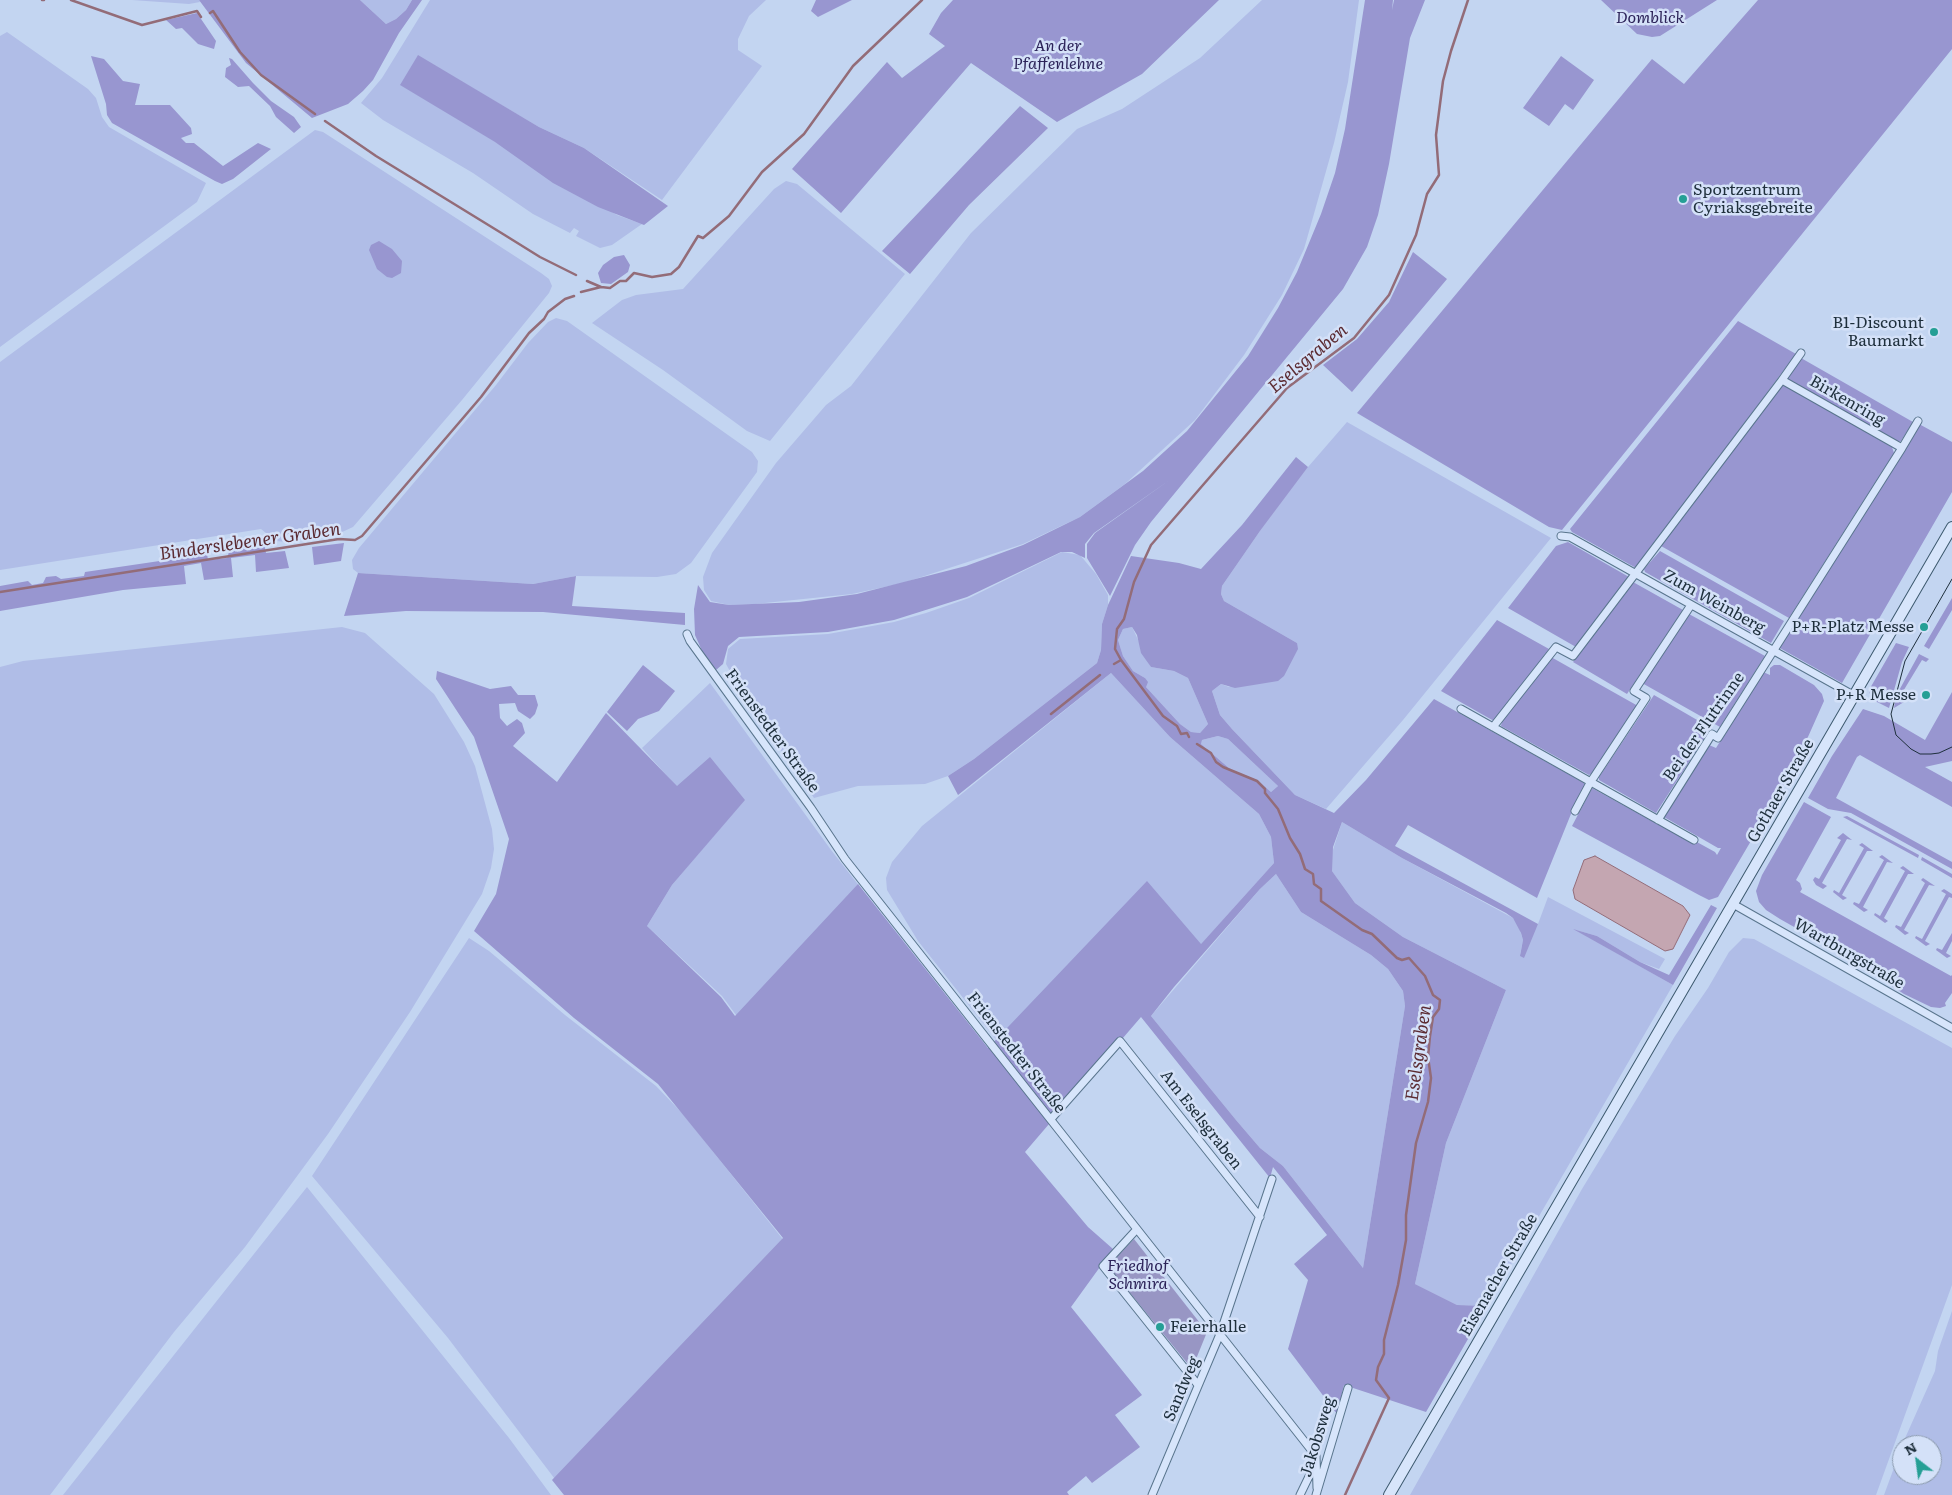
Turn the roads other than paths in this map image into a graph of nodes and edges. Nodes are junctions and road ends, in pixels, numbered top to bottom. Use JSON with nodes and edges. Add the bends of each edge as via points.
{"nodes":[{"id":1,"x":1801,"y":353,"type":"dead end"},
{"id":2,"x":1782,"y":380,"type":"junction"},
{"id":3,"x":1918,"y":421,"type":"dead end"},
{"id":4,"x":1902,"y":448,"type":"junction"},
{"id":5,"x":1952,"y":526,"type":"edge"},
{"id":6,"x":1561,"y":536,"type":"dead end"},
{"id":7,"x":1636,"y":574,"type":"junction"},
{"id":8,"x":1691,"y":605,"type":"junction"},
{"id":9,"x":687,"y":634,"type":"dead end"},
{"id":10,"x":1772,"y":650,"type":"junction"},
{"id":11,"x":1853,"y":696,"type":"junction"},
{"id":12,"x":1461,"y":708,"type":"dead end"},
{"id":13,"x":1493,"y":727,"type":"junction"},
{"id":14,"x":1590,"y":783,"type":"junction"},
{"id":15,"x":1574,"y":811,"type":"dead end"},
{"id":16,"x":1658,"y":820,"type":"junction"},
{"id":17,"x":1694,"y":840,"type":"dead end"},
{"id":18,"x":1733,"y":904,"type":"junction"},
{"id":19,"x":1952,"y":1028,"type":"edge"},
{"id":20,"x":1635,"y":1071,"type":"joint"},
{"id":21,"x":1051,"y":1120,"type":"junction"},
{"id":22,"x":1272,"y":1179,"type":"dead end"},
{"id":23,"x":1260,"y":1216,"type":"junction"},
{"id":24,"x":1137,"y":1229,"type":"junction"},
{"id":25,"x":1220,"y":1334,"type":"junction"},
{"id":26,"x":1198,"y":1385,"type":"junction"},
{"id":27,"x":1348,"y":1388,"type":"dead end"},
{"id":28,"x":1317,"y":1459,"type":"junction"},
{"id":29,"x":1316,"y":1491,"type":"edge"},
{"id":30,"x":1152,"y":1495,"type":"edge"},
{"id":31,"x":1300,"y":1495,"type":"edge"},
{"id":32,"x":1389,"y":1495,"type":"edge"}],
"edges":[{"from":1,"to":2,"type":"street"},
{"from":2,"to":4,"type":"street","name":"Birkenring"},
{"from":2,"to":7,"type":"street"},
{"from":3,"to":4,"type":"street"},
{"from":4,"to":10,"type":"street"},
{"from":5,"to":11,"type":"main road","name":"Gothaer Straße"},
{"from":6,"to":7,"type":"street","name":"Zum Weinberg","via":[[1570,537]]},
{"from":7,"to":8,"type":"street","name":"Zum Weinberg"},
{"from":7,"to":13,"type":"street","via":[[1573,656],[1556,647]]},
{"from":8,"to":10,"type":"street","name":"Zum Weinberg"},
{"from":8,"to":14,"type":"street","via":[[1634,691],[1646,698]]},
{"from":9,"to":21,"type":"street","name":"Frienstedter Straße","via":[[845,859]]},
{"from":10,"to":11,"type":"street","name":"Zum Weinberg"},
{"from":10,"to":16,"type":"street","name":"Bei der Flutrinne","via":[[1718,738],[1712,734]]},
{"from":11,"to":18,"type":"main road","name":"Gothaer Straße"},
{"from":12,"to":13,"type":"street"},
{"from":13,"to":14,"type":"street"},
{"from":14,"to":15,"type":"street"},
{"from":14,"to":16,"type":"street"},
{"from":16,"to":17,"type":"street"},
{"from":18,"to":19,"type":"street","name":"Wartburgstraße"},
{"from":18,"to":20,"type":"main road","name":"Gothaer Straße"},
{"from":20,"to":32,"type":"main road","name":"Eisenacher Straße"},
{"from":21,"to":23,"type":"street","name":"Am Eselsgraben","via":[[1120,1041]]},
{"from":21,"to":24,"type":"street","name":"Frienstedter Straße"},
{"from":22,"to":23,"type":"street","name":"Sandweg"},
{"from":23,"to":25,"type":"street","name":"Sandweg"},
{"from":24,"to":25,"type":"street","name":"Frienstedter Straße"},
{"from":24,"to":26,"type":"street","via":[[1103,1266]]},
{"from":25,"to":26,"type":"street","name":"Sandweg"},
{"from":25,"to":28,"type":"street","name":"Frienstedter Straße"},
{"from":26,"to":30,"type":"street","name":"Sandweg"},
{"from":27,"to":29,"type":"street","name":"Jakobsweg"},
{"from":28,"to":29,"type":"street"},
{"from":28,"to":31,"type":"street"}]}
